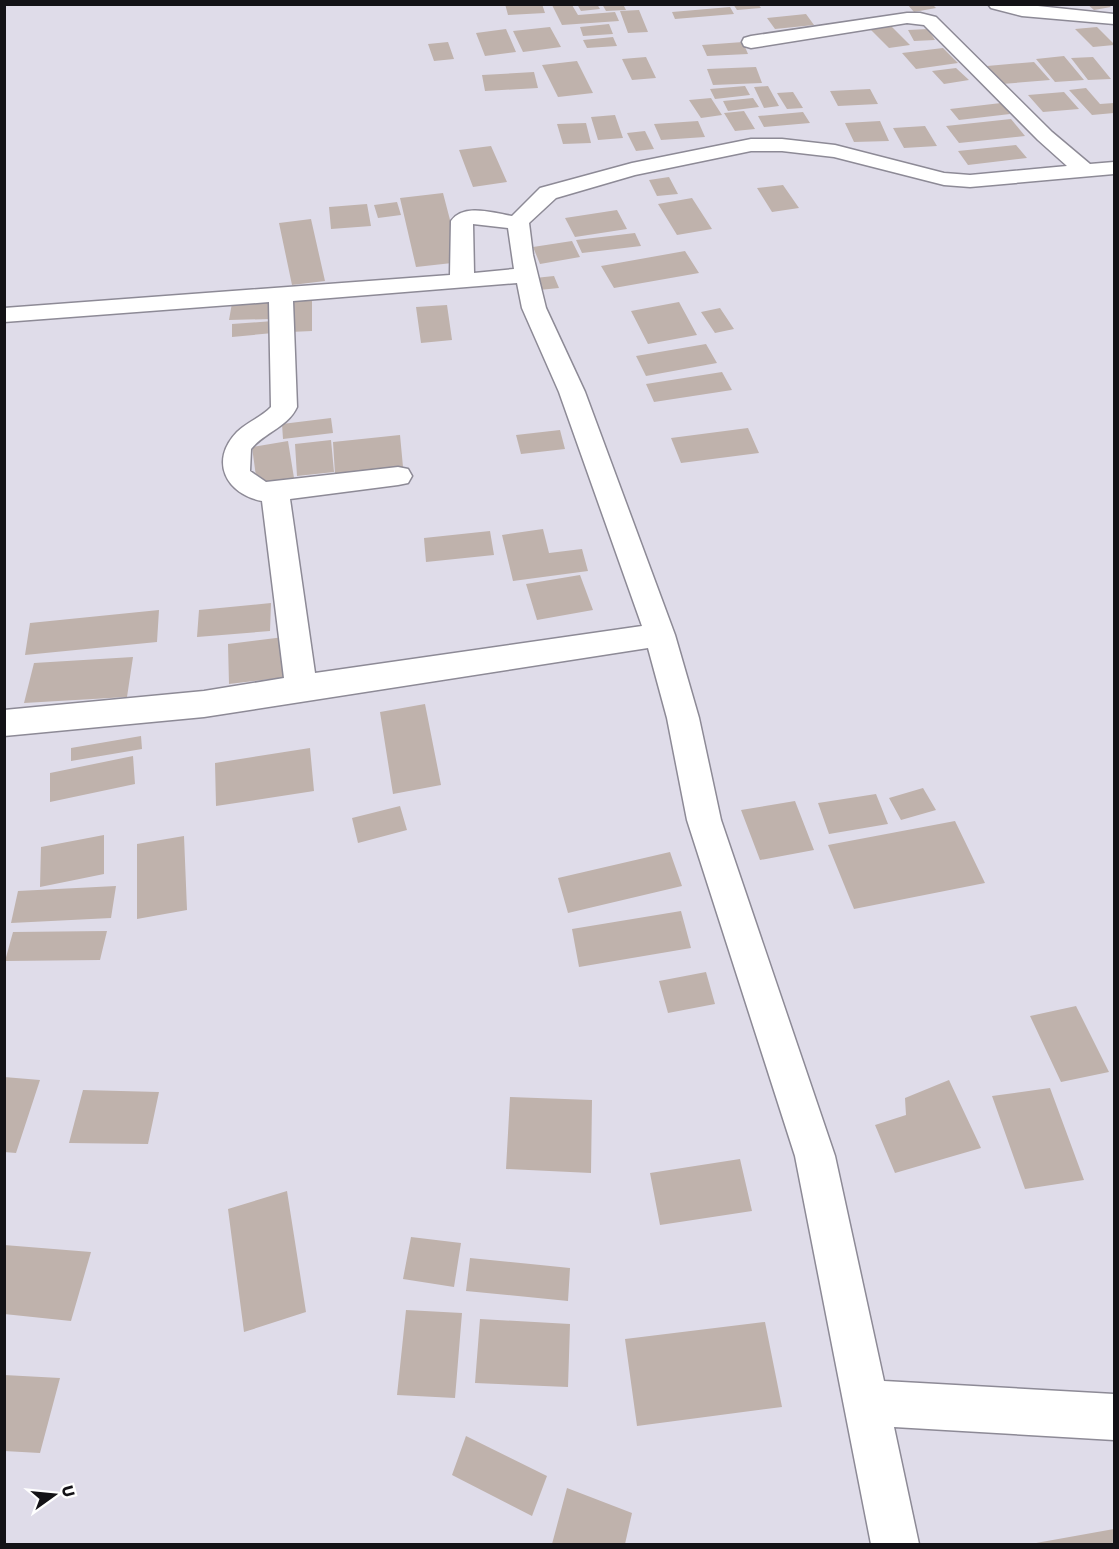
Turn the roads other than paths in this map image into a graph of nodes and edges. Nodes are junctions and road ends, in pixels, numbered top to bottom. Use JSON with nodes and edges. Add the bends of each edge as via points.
{"nodes":[{"id":1,"x":997,"y":4,"type":"edge"},
{"id":2,"x":1114,"y":19,"type":"edge"},
{"id":3,"x":751,"y":42,"type":"dead end"},
{"id":4,"x":1100,"y":169,"type":"edge"},
{"id":5,"x":518,"y":223,"type":"junction"},
{"id":6,"x":527,"y":275,"type":"junction"},
{"id":7,"x":462,"y":281,"type":"junction"},
{"id":8,"x":281,"y":295,"type":"junction"},
{"id":9,"x":4,"y":315,"type":"edge"},
{"id":10,"x":398,"y":476,"type":"dead end"},
{"id":11,"x":276,"y":491,"type":"junction"},
{"id":12,"x":660,"y":635,"type":"junction"},
{"id":13,"x":301,"y":687,"type":"junction"},
{"id":14,"x":4,"y":723,"type":"edge"},
{"id":15,"x":866,"y":1403,"type":"junction"},
{"id":16,"x":1114,"y":1417,"type":"edge"},
{"id":17,"x":895,"y":1545,"type":"edge"}],
"edges":[{"from":1,"to":2,"type":"street","via":[[1022,12]]},
{"from":3,"to":4,"type":"street","via":[[907,18],[930,21],[1044,136]]},
{"from":4,"to":5,"type":"street","via":[[970,181],[944,179],[835,151],[751,145],[632,169],[548,193]]},
{"from":5,"to":6,"type":"street"},
{"from":5,"to":7,"type":"street","via":[[464,218]]},
{"from":6,"to":7,"type":"street"},
{"from":6,"to":12,"type":"street","via":[[534,308],[572,392]]},
{"from":7,"to":8,"type":"street"},
{"from":8,"to":9,"type":"street"},
{"from":8,"to":11,"type":"street","via":[[284,407],[281,414],[256,429],[236,453],[237,476],[261,492]]},
{"from":10,"to":11,"type":"street"},
{"from":11,"to":13,"type":"street"},
{"from":12,"to":13,"type":"street"},
{"from":12,"to":15,"type":"street","via":[[705,820],[815,1156]]},
{"from":13,"to":14,"type":"street","via":[[204,704]]},
{"from":15,"to":16,"type":"street"},
{"from":15,"to":17,"type":"street"}]}
